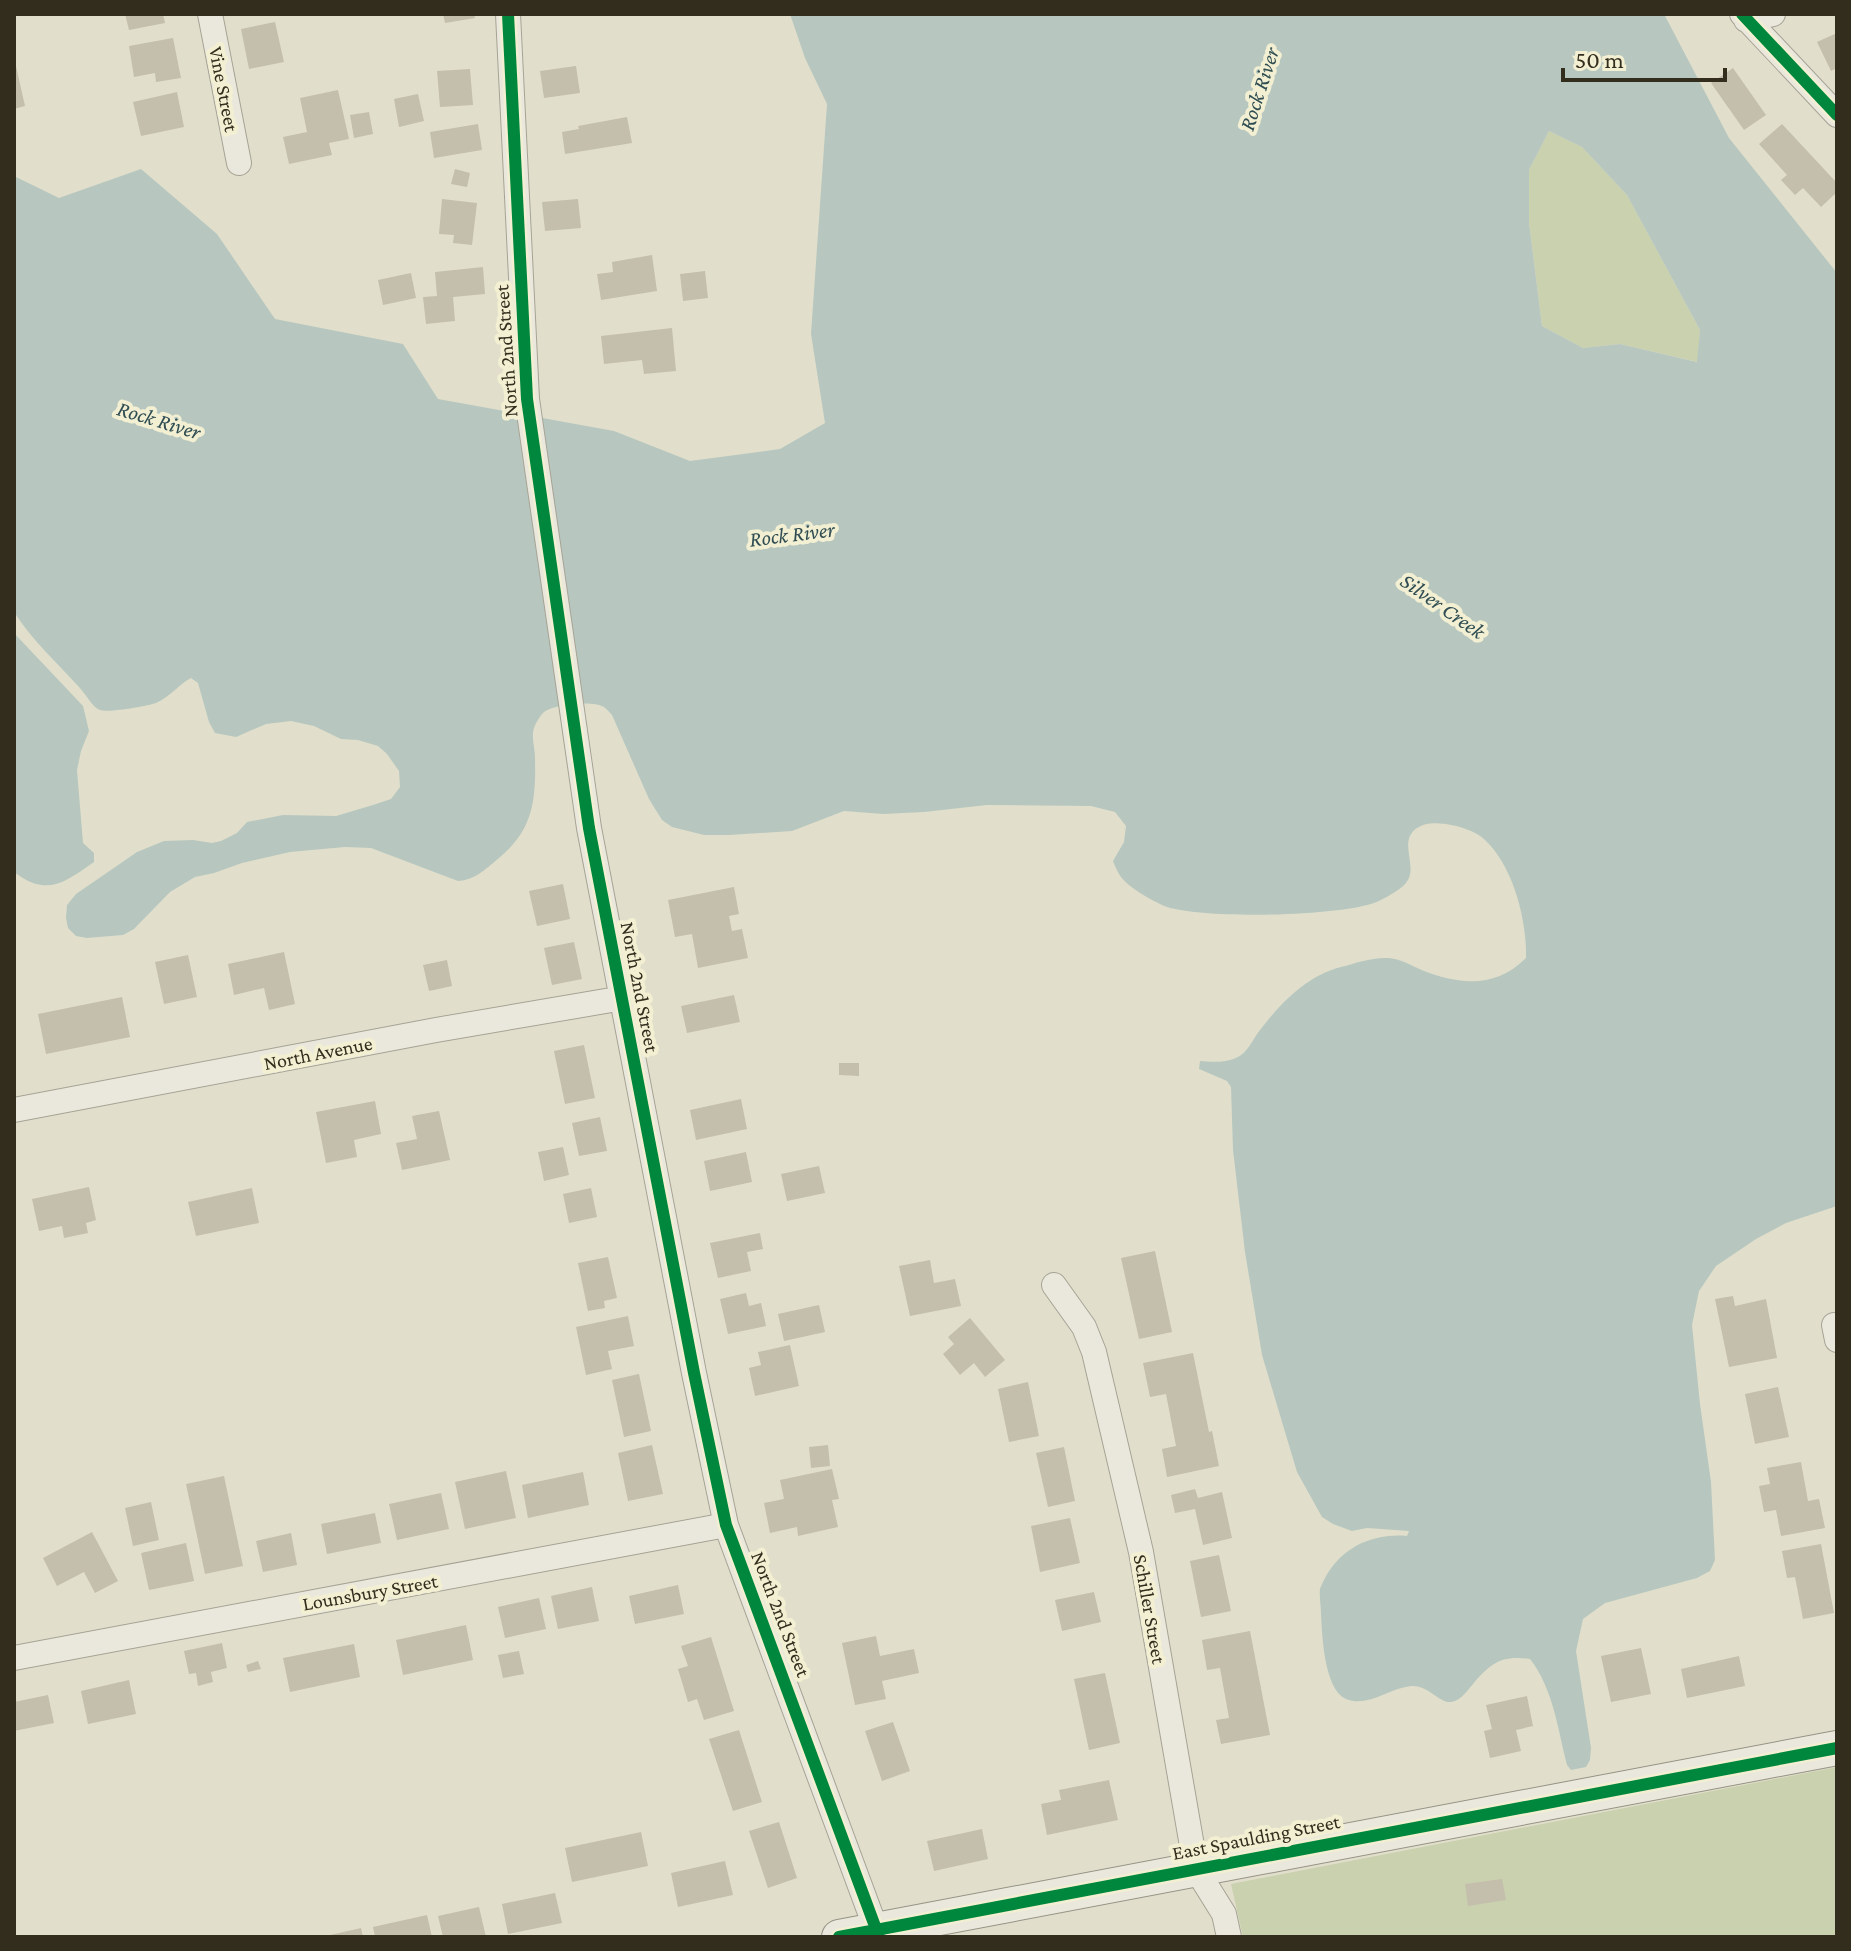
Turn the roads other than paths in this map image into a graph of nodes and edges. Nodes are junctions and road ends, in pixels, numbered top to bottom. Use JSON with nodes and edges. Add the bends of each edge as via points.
{"nodes":[{"id":1,"x":210,"y":14,"type":"edge"},
{"id":2,"x":508,"y":14,"type":"edge"},
{"id":3,"x":1773,"y":14,"type":"edge"},
{"id":4,"x":1744,"y":17,"type":"edge"},
{"id":5,"x":1837,"y":115,"type":"edge"},
{"id":6,"x":239,"y":163,"type":"dead end"},
{"id":7,"x":623,"y":998,"type":"junction"},
{"id":8,"x":14,"y":1110,"type":"edge"},
{"id":9,"x":1054,"y":1285,"type":"dead end"},
{"id":10,"x":726,"y":1525,"type":"junction"},
{"id":11,"x":14,"y":1658,"type":"edge"},
{"id":12,"x":1837,"y":1748,"type":"edge"},
{"id":13,"x":1196,"y":1869,"type":"junction"},
{"id":14,"x":877,"y":1934,"type":"edge"},
{"id":15,"x":839,"y":1937,"type":"edge"},
{"id":16,"x":1229,"y":1937,"type":"edge"}],
"edges":[{"from":1,"to":6,"type":"street","name":"Vine Street"},
{"from":2,"to":7,"type":"street","name":"North 2nd Street","via":[[527,399],[589,828]]},
{"from":3,"to":4,"type":"street"},
{"from":4,"to":5,"type":"street"},
{"from":7,"to":8,"type":"street","name":"North Avenue"},
{"from":7,"to":10,"type":"street","name":"North 2nd Street"},
{"from":9,"to":13,"type":"street","name":"Schiller Street","via":[[1084,1327],[1094,1352],[1141,1552]]},
{"from":10,"to":11,"type":"street","name":"Lounsbury Street"},
{"from":10,"to":14,"type":"street","name":"North 2nd Street"},
{"from":12,"to":13,"type":"street","name":"East Spaulding Street"},
{"from":13,"to":14,"type":"street","name":"East Spaulding Street"},
{"from":13,"to":16,"type":"street","name":"Schiller Street","via":[[1224,1914]]},
{"from":14,"to":15,"type":"street","name":"East Spaulding Street"}]}
